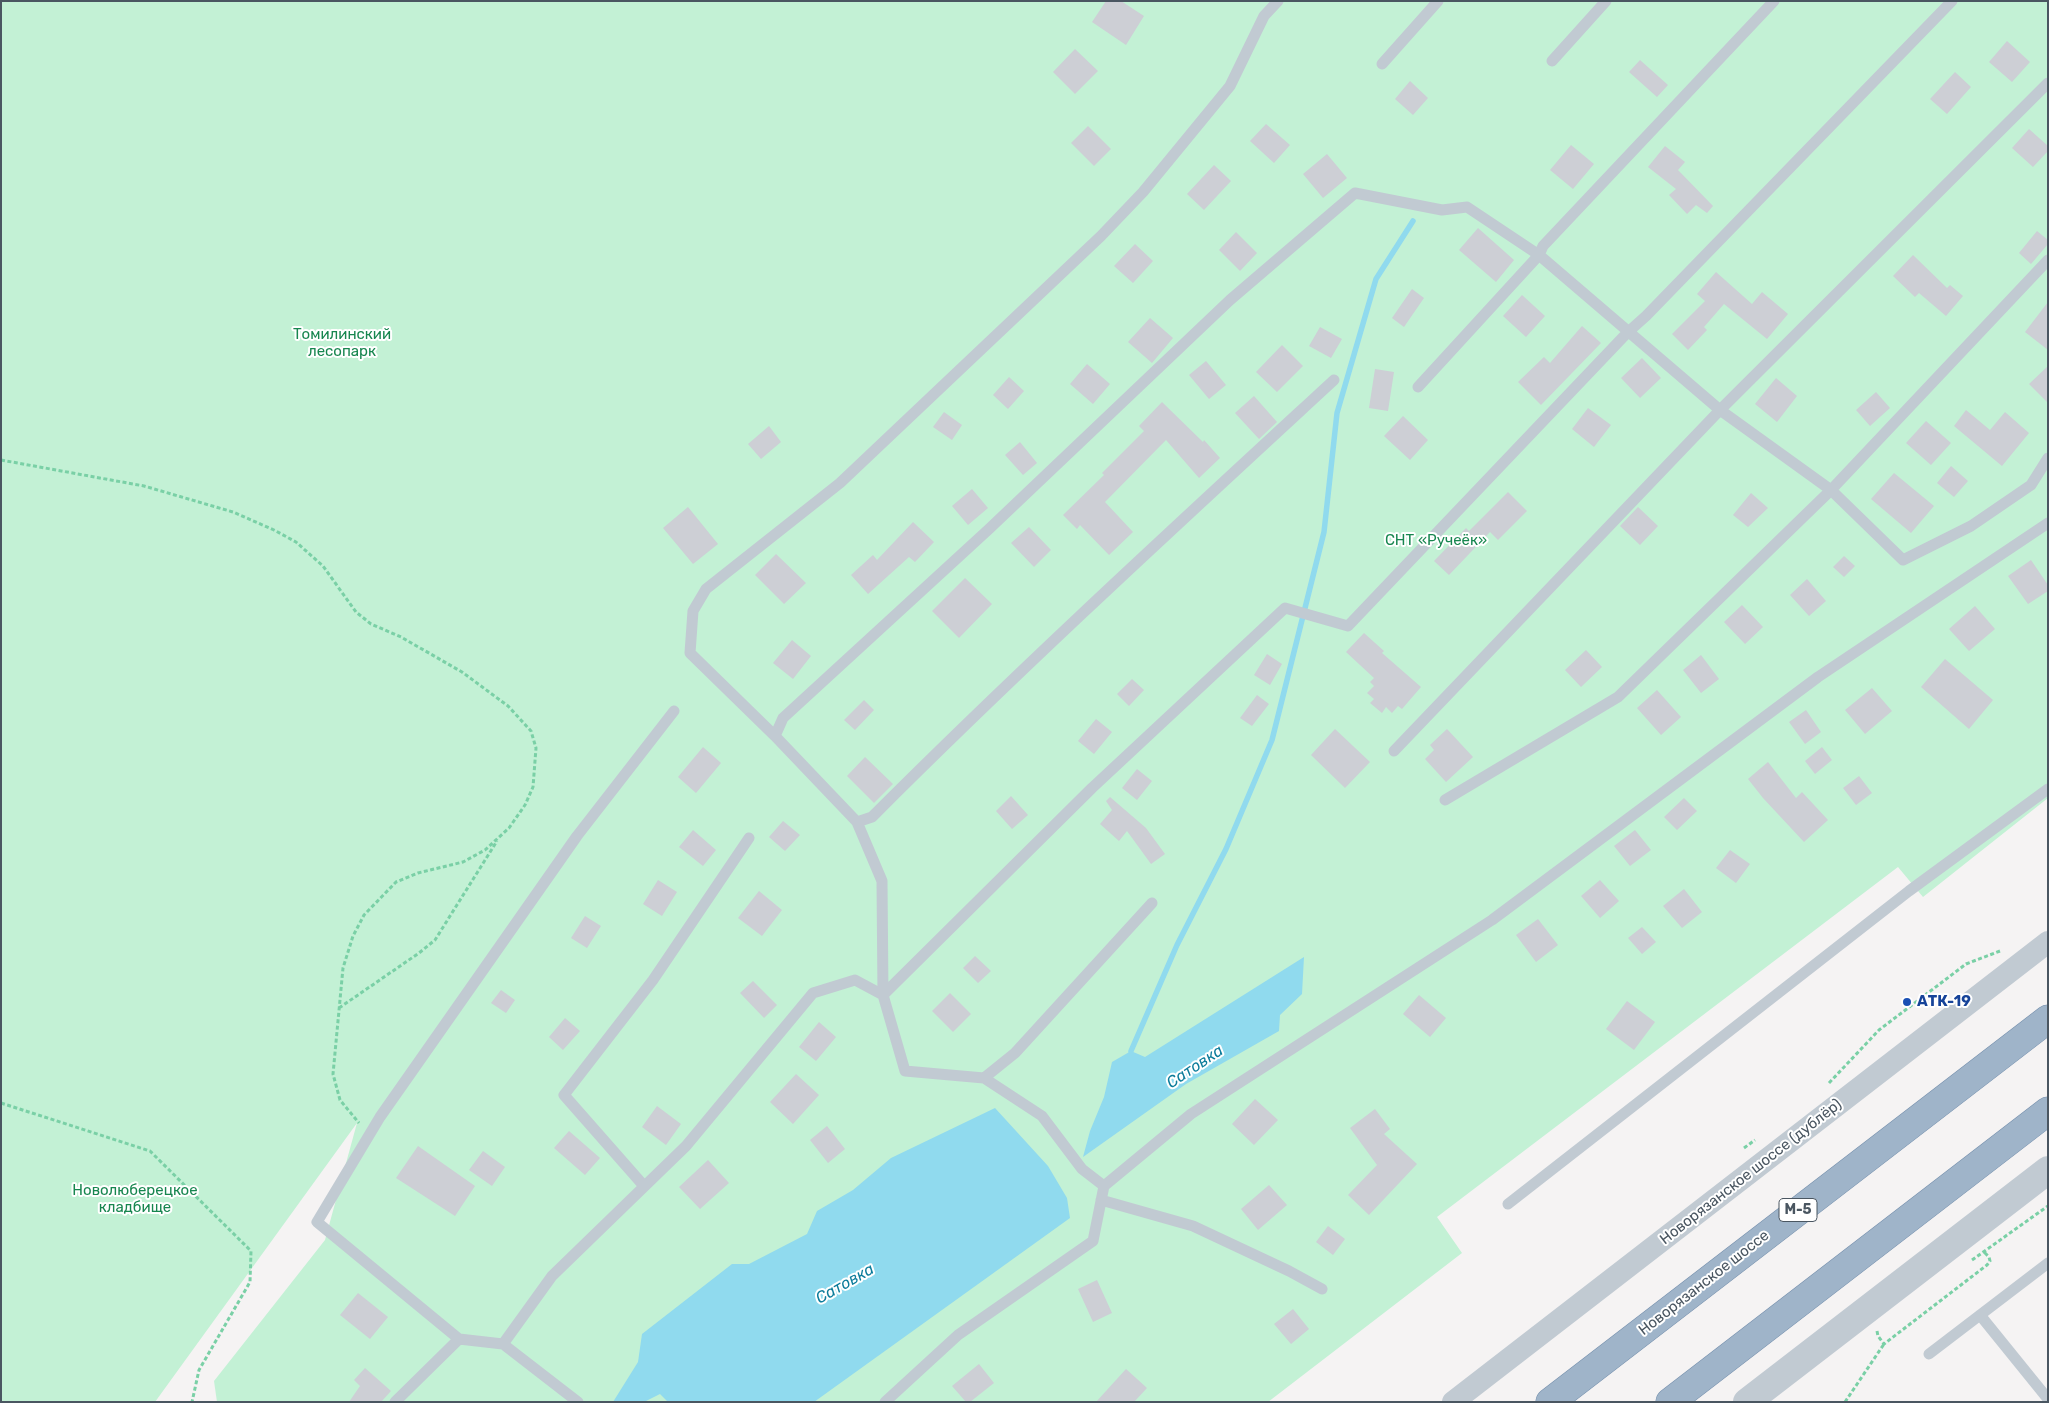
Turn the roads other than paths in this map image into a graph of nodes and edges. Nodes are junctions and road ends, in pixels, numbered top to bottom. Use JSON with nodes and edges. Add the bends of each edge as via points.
{"nodes":[{"id":1,"x":1278,"y":1,"type":"edge"},
{"id":2,"x":1438,"y":1,"type":"edge"},
{"id":3,"x":1606,"y":1,"type":"edge"},
{"id":4,"x":1774,"y":1,"type":"edge"},
{"id":5,"x":1952,"y":1,"type":"edge"},
{"id":6,"x":1552,"y":60,"type":"dead end"},
{"id":7,"x":1382,"y":64,"type":"dead end"},
{"id":8,"x":2048,"y":82,"type":"edge"},
{"id":9,"x":1539,"y":256,"type":"junction"},
{"id":10,"x":2048,"y":260,"type":"edge"},
{"id":11,"x":1627,"y":333,"type":"junction"},
{"id":12,"x":1334,"y":380,"type":"dead end"},
{"id":13,"x":1418,"y":387,"type":"dead end"},
{"id":14,"x":1720,"y":410,"type":"junction"},
{"id":15,"x":2048,"y":458,"type":"edge"},
{"id":16,"x":1831,"y":490,"type":"junction"},
{"id":17,"x":2048,"y":523,"type":"edge"},
{"id":18,"x":674,"y":711,"type":"dead end"},
{"id":19,"x":775,"y":736,"type":"junction"},
{"id":20,"x":1394,"y":751,"type":"dead end"},
{"id":21,"x":2048,"y":789,"type":"edge"},
{"id":22,"x":1444,"y":800,"type":"dead end"},
{"id":23,"x":857,"y":822,"type":"junction"},
{"id":24,"x":749,"y":838,"type":"dead end"},
{"id":25,"x":1152,"y":903,"type":"dead end"},
{"id":26,"x":2048,"y":942,"type":"edge"},
{"id":27,"x":884,"y":995,"type":"junction"},
{"id":28,"x":2048,"y":1019,"type":"edge"},
{"id":29,"x":984,"y":1078,"type":"junction"},
{"id":30,"x":2048,"y":1111,"type":"edge"},
{"id":31,"x":2048,"y":1170,"type":"edge"},
{"id":32,"x":644,"y":1186,"type":"junction"},
{"id":33,"x":1104,"y":1186,"type":"junction"},
{"id":34,"x":1102,"y":1200,"type":"junction"},
{"id":35,"x":1508,"y":1204,"type":"dead end"},
{"id":36,"x":2048,"y":1263,"type":"edge"},
{"id":37,"x":1322,"y":1288,"type":"dead end"},
{"id":38,"x":1980,"y":1315,"type":"junction"},
{"id":39,"x":459,"y":1339,"type":"junction"},
{"id":40,"x":503,"y":1344,"type":"junction"},
{"id":41,"x":1929,"y":1354,"type":"dead end"},
{"id":42,"x":2048,"y":1399,"type":"edge"},
{"id":43,"x":395,"y":1402,"type":"edge"},
{"id":44,"x":578,"y":1402,"type":"edge"},
{"id":45,"x":884,"y":1402,"type":"edge"},
{"id":46,"x":1453,"y":1402,"type":"edge"},
{"id":47,"x":1550,"y":1402,"type":"edge"},
{"id":48,"x":1670,"y":1402,"type":"edge"},
{"id":49,"x":1747,"y":1402,"type":"edge"}],
"edges":[{"from":1,"to":19,"type":"lane","via":[[1264,16],[1230,86],[1119,217],[840,483],[706,589],[693,611],[690,653]]},
{"from":2,"to":7,"type":"lane"},
{"from":3,"to":6,"type":"lane"},
{"from":4,"to":9,"type":"lane","via":[[1543,246]]},
{"from":5,"to":11,"type":"lane"},
{"from":8,"to":14,"type":"lane"},
{"from":9,"to":11,"type":"lane"},
{"from":9,"to":13,"type":"lane"},
{"from":9,"to":19,"type":"lane","via":[[1467,207],[1442,210],[1355,193],[1230,300],[989,529],[783,718]]},
{"from":10,"to":16,"type":"lane"},
{"from":11,"to":14,"type":"lane"},
{"from":11,"to":27,"type":"lane","via":[[1348,626],[1285,608],[1092,788]]},
{"from":12,"to":23,"type":"lane","via":[[987,702],[872,817]]},
{"from":14,"to":16,"type":"lane"},
{"from":14,"to":20,"type":"lane"},
{"from":15,"to":16,"type":"lane","via":[[2031,485],[1971,526],[1903,560]]},
{"from":16,"to":22,"type":"lane","via":[[1618,697]]},
{"from":17,"to":33,"type":"lane","via":[[1818,676],[1492,920],[1191,1114]]},
{"from":18,"to":39,"type":"lane","via":[[577,836],[380,1117],[317,1222]]},
{"from":19,"to":23,"type":"lane"},
{"from":21,"to":35,"type":"lane","via":[[1910,891]]},
{"from":23,"to":27,"type":"lane","via":[[882,881]]},
{"from":24,"to":32,"type":"lane","via":[[652,980],[564,1095]]},
{"from":25,"to":29,"type":"lane","via":[[1015,1053]]},
{"from":26,"to":46,"type":"street","name":"Новорязанское шоссе (дублёр)"},
{"from":27,"to":29,"type":"lane","via":[[905,1071]]},
{"from":27,"to":32,"type":"lane","via":[[855,980],[813,993],[686,1146]]},
{"from":28,"to":47,"type":"highway","name":"Новорязанское шоссе","number":"М-5"},
{"from":29,"to":33,"type":"lane","via":[[1042,1116],[1082,1169]]},
{"from":30,"to":48,"type":"highway"},
{"from":31,"to":49,"type":"street"},
{"from":32,"to":40,"type":"lane","via":[[552,1276]]},
{"from":33,"to":34,"type":"lane"},
{"from":34,"to":37,"type":"lane","via":[[1193,1226]]},
{"from":34,"to":45,"type":"lane","via":[[1093,1241],[958,1335]]},
{"from":36,"to":38,"type":"lane"},
{"from":38,"to":41,"type":"lane"},
{"from":38,"to":42,"type":"lane"},
{"from":39,"to":40,"type":"lane"},
{"from":39,"to":43,"type":"lane"},
{"from":40,"to":44,"type":"lane"}]}
